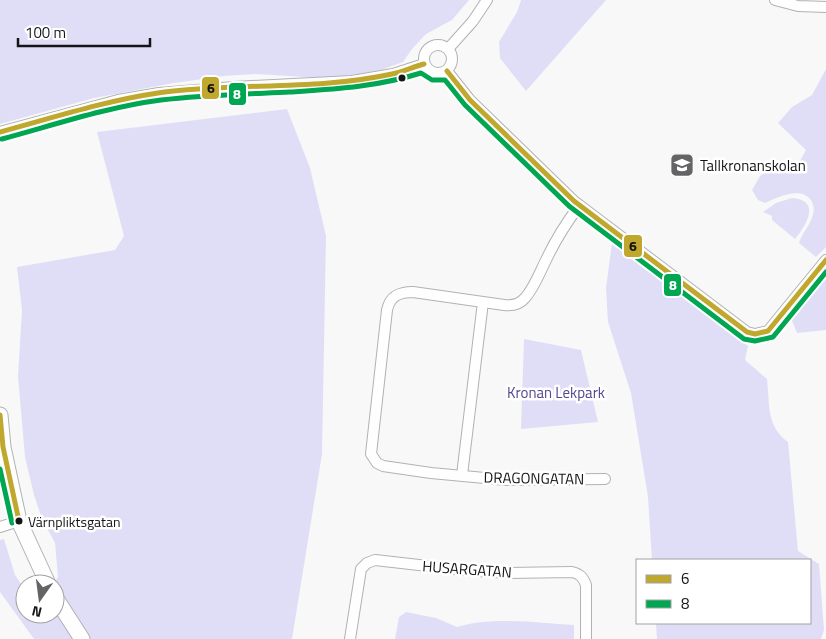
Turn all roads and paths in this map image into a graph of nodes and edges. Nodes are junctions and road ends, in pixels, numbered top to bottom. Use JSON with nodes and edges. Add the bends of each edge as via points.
{"nodes":[{"id":1,"x":486,"y":0,"type":"edge"},
{"id":2,"x":775,"y":0,"type":"edge"},
{"id":3,"x":826,"y":7,"type":"edge"},
{"id":4,"x":448,"y":49,"type":"junction"},
{"id":5,"x":424,"y":64,"type":"junction"},
{"id":6,"x":447,"y":71,"type":"junction"},
{"id":7,"x":0,"y":132,"type":"edge"},
{"id":8,"x":579,"y":206,"type":"junction"},
{"id":9,"x":826,"y":260,"type":"edge"},
{"id":10,"x":483,"y":302,"type":"junction"},
{"id":11,"x":0,"y":415,"type":"edge"},
{"id":12,"x":462,"y":475,"type":"junction"},
{"id":13,"x":606,"y":479,"type":"dead end"},
{"id":14,"x":20,"y":521,"type":"junction"},
{"id":15,"x":0,"y":527,"type":"edge"},
{"id":16,"x":44,"y":574,"type":"edge"},
{"id":17,"x":65,"y":613,"type":"edge"},
{"id":18,"x":82,"y":639,"type":"edge"},
{"id":19,"x":350,"y":639,"type":"edge"},
{"id":20,"x":586,"y":639,"type":"edge"}],
"edges":[{"from":1,"to":4,"type":"street","via":[[473,21]]},
{"from":2,"to":3,"type":"street","via":[[798,6]]},
{"from":4,"to":5,"type":"street","via":[[439,45],[430,47],[424,55]]},
{"from":4,"to":6,"type":"street","via":[[453,61]]},
{"from":5,"to":6,"type":"street","via":[[432,73]]},
{"from":5,"to":7,"type":"street","via":[[393,74],[352,81],[234,87],[118,100]]},
{"from":6,"to":8,"type":"street","via":[[470,100]]},
{"from":8,"to":9,"type":"street","via":[[747,332],[755,334],[771,328]]},
{"from":8,"to":10,"type":"street","name":"DRAGONGATAN","via":[[555,242],[525,299],[511,306]]},
{"from":10,"to":12,"type":"street","name":"DRAGONGATAN"},
{"from":10,"to":12,"type":"street","name":"DRAGONGATAN","via":[[406,292],[394,296],[387,310],[373,458],[383,466]]},
{"from":11,"to":14,"type":"street","via":[[3,447]]},
{"from":12,"to":13,"type":"street","name":"DRAGONGATAN","via":[[506,480]]},
{"from":14,"to":15,"type":"street"},
{"from":14,"to":16,"type":"street"},
{"from":17,"to":18,"type":"street"},
{"from":19,"to":20,"type":"street","name":"HUSARGATAN","via":[[361,569],[375,560],[506,573],[579,574],[586,585]]}]}
